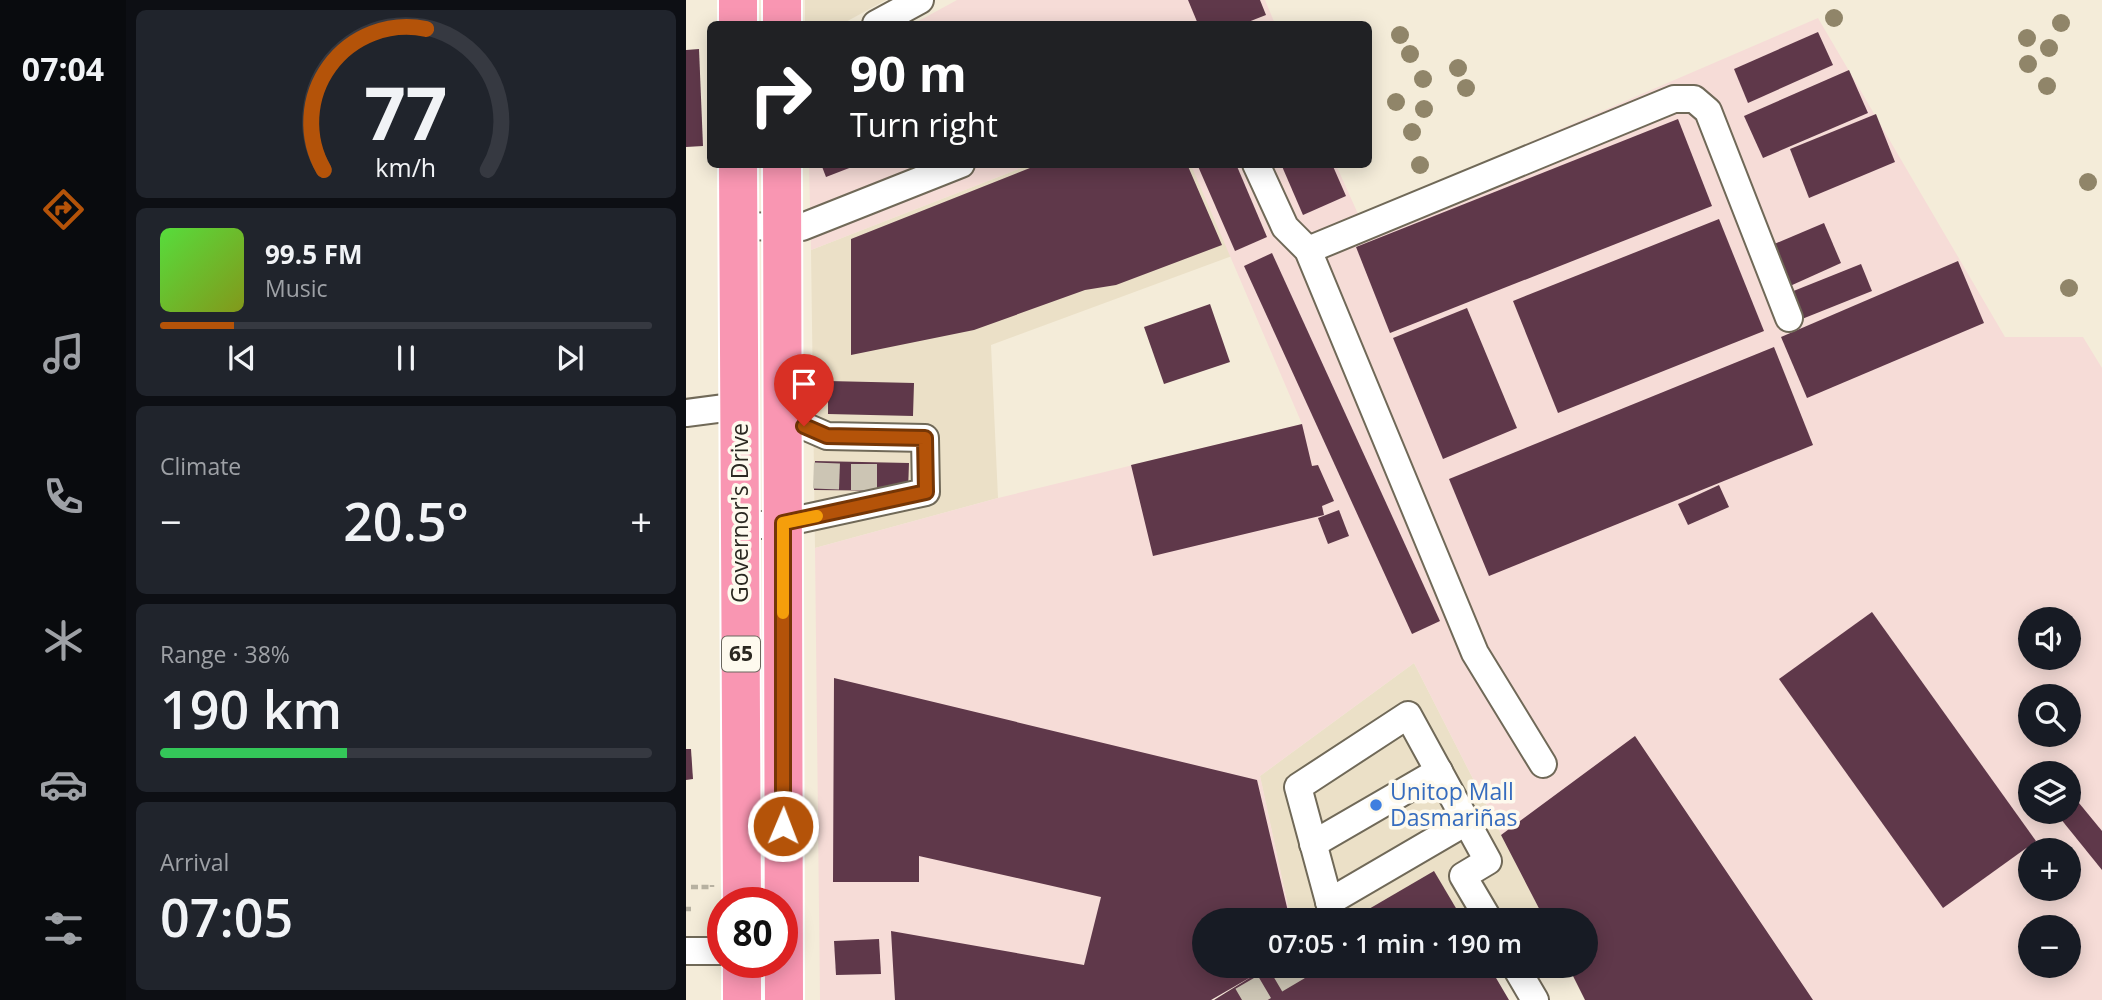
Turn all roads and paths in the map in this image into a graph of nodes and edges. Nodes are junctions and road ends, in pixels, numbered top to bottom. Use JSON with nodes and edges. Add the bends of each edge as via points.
{"nodes":[{"id":1,"x":738,"y":0,"type":"edge"},
{"id":2,"x":782,"y":0,"type":"edge"},
{"id":3,"x":920,"y":0,"type":"edge"},
{"id":4,"x":738,"y":21,"type":"edge"},
{"id":5,"x":782,"y":21,"type":"edge"},
{"id":6,"x":882,"y":21,"type":"edge"},
{"id":7,"x":738,"y":168,"type":"edge"},
{"id":8,"x":782,"y":168,"type":"edge"},
{"id":9,"x":951,"y":168,"type":"edge"},
{"id":10,"x":1258,"y":168,"type":"edge"},
{"id":11,"x":738,"y":226,"type":"junction"},
{"id":12,"x":782,"y":227,"type":"junction"},
{"id":13,"x":1308,"y":250,"type":"junction"},
{"id":14,"x":1789,"y":318,"type":"dead end"},
{"id":15,"x":740,"y":406,"type":"junction"},
{"id":16,"x":783,"y":409,"type":"junction"},
{"id":17,"x":686,"y":413,"type":"edge"},
{"id":18,"x":783,"y":523,"type":"junction"},
{"id":19,"x":740,"y":527,"type":"junction"},
{"id":20,"x":783,"y":574,"type":"junction"},
{"id":21,"x":740,"y":582,"type":"junction"},
{"id":22,"x":1543,"y":764,"type":"dead end"},
{"id":23,"x":1439,"y":771,"type":"junction"},
{"id":24,"x":1466,"y":822,"type":"junction"},
{"id":25,"x":1313,"y":844,"type":"junction"},
{"id":26,"x":691,"y":887,"type":"dead end"},
{"id":27,"x":727,"y":887,"type":"edge"},
{"id":28,"x":781,"y":887,"type":"edge"},
{"id":29,"x":707,"y":891,"type":"edge"},
{"id":30,"x":1330,"y":908,"type":"edge"},
{"id":31,"x":1336,"y":908,"type":"edge"},
{"id":32,"x":1482,"y":908,"type":"edge"},
{"id":33,"x":686,"y":951,"type":"edge"},
{"id":34,"x":707,"y":951,"type":"edge"},
{"id":35,"x":742,"y":978,"type":"edge"},
{"id":36,"x":760,"y":978,"type":"edge"},
{"id":37,"x":782,"y":978,"type":"edge"},
{"id":38,"x":1522,"y":978,"type":"edge"},
{"id":39,"x":743,"y":1000,"type":"edge"},
{"id":40,"x":784,"y":1000,"type":"edge"},
{"id":41,"x":1535,"y":1000,"type":"edge"}],
"edges":[{"from":1,"to":4,"type":"highway"},
{"from":2,"to":5,"type":"highway"},
{"from":3,"to":6,"type":"street"},
{"from":7,"to":11,"type":"highway","name":"Governor's Drive","number":"65"},
{"from":8,"to":12,"type":"highway","name":"Governor's Drive","number":"65"},
{"from":9,"to":12,"type":"street","via":[[802,228]]},
{"from":10,"to":13,"type":"street","via":[[1285,227]]},
{"from":11,"to":12,"type":"street"},
{"from":11,"to":15,"type":"highway","name":"Governor's Drive","number":"65"},
{"from":12,"to":16,"type":"highway","name":"Governor's Drive","number":"65"},
{"from":13,"to":14,"type":"street","via":[[1674,99],[1694,99],[1708,111]]},
{"from":13,"to":22,"type":"street","via":[[1475,653]]},
{"from":15,"to":17,"type":"street"},
{"from":15,"to":19,"type":"highway","name":"Governor's Drive","number":"65"},
{"from":16,"to":18,"type":"highway","name":"Governor's Drive","number":"65"},
{"from":16,"to":18,"type":"street","via":[[827,449],[864,450],[925,438],[926,492],[826,502]]},
{"from":18,"to":19,"type":"street"},
{"from":18,"to":20,"type":"highway","name":"Governor's Drive","number":"65"},
{"from":19,"to":21,"type":"highway","name":"Governor's Drive","number":"65"},
{"from":20,"to":21,"type":"street"},
{"from":20,"to":28,"type":"highway","name":"Governor's Drive","number":"65"},
{"from":21,"to":27,"type":"highway","name":"Governor's Drive","number":"65"},
{"from":23,"to":24,"type":"street"},
{"from":23,"to":25,"type":"street"},
{"from":23,"to":25,"type":"street","via":[[1408,715],[1297,787]]},
{"from":24,"to":31,"type":"street"},
{"from":24,"to":32,"type":"street","via":[[1488,861],[1462,876]]},
{"from":25,"to":30,"type":"street"},
{"from":26,"to":29,"type":"path"},
{"from":33,"to":34,"type":"street"},
{"from":35,"to":39,"type":"highway"},
{"from":36,"to":39,"type":"street"},
{"from":37,"to":40,"type":"highway","name":"Governor's Drive","number":"65"},
{"from":38,"to":41,"type":"street"}]}
